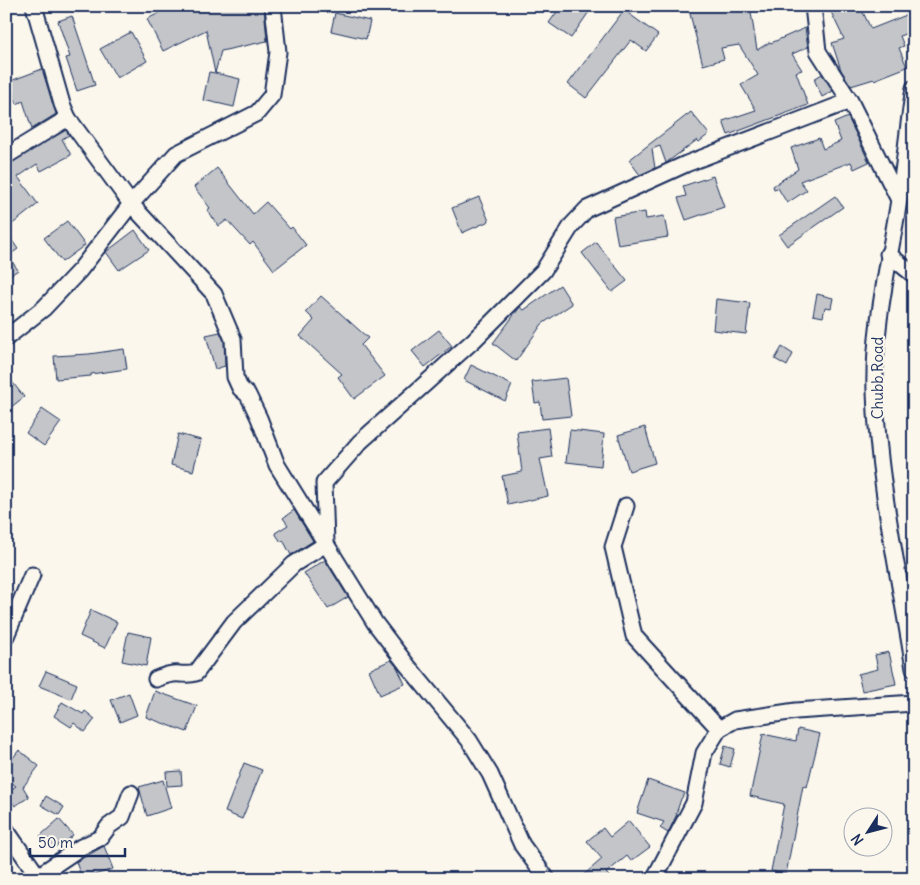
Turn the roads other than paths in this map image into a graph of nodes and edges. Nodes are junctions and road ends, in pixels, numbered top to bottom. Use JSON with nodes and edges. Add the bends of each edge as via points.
{"nodes":[{"id":1,"x":34,"y":6,"type":"edge"},
{"id":2,"x":273,"y":6,"type":"edge"},
{"id":3,"x":813,"y":6,"type":"edge"},
{"id":4,"x":914,"y":89,"type":"edge"},
{"id":5,"x":850,"y":100,"type":"junction"},
{"id":6,"x":68,"y":118,"type":"junction"},
{"id":7,"x":6,"y":156,"type":"edge"},
{"id":8,"x":899,"y":200,"type":"junction"},
{"id":9,"x":131,"y":204,"type":"junction"},
{"id":10,"x":888,"y":254,"type":"junction"},
{"id":11,"x":914,"y":274,"type":"edge"},
{"id":12,"x":6,"y":338,"type":"edge"},
{"id":13,"x":626,"y":506,"type":"dead end"},
{"id":14,"x":326,"y":544,"type":"junction"},
{"id":15,"x":32,"y":575,"type":"dead end"},
{"id":16,"x":6,"y":636,"type":"edge"},
{"id":17,"x":912,"y":637,"type":"edge"},
{"id":18,"x":914,"y":669,"type":"edge"},
{"id":19,"x":156,"y":679,"type":"dead end"},
{"id":20,"x":914,"y":702,"type":"edge"},
{"id":21,"x":719,"y":729,"type":"junction"},
{"id":22,"x":131,"y":793,"type":"dead end"},
{"id":23,"x":6,"y":830,"type":"edge"},
{"id":24,"x":39,"y":877,"type":"edge"},
{"id":25,"x":547,"y":879,"type":"edge"},
{"id":26,"x":654,"y":879,"type":"edge"}],
"edges":[{"from":1,"to":6,"type":"street"},
{"from":2,"to":9,"type":"street","via":[[278,52],[272,95],[257,113],[176,154]]},
{"from":3,"to":5,"type":"street","via":[[818,51]]},
{"from":4,"to":8,"type":"street","name":"Chubb Road"},
{"from":5,"to":8,"type":"street"},
{"from":5,"to":14,"type":"street","via":[[686,164],[587,209],[572,225],[542,271],[474,340],[360,442],[324,484]]},
{"from":6,"to":7,"type":"street"},
{"from":6,"to":9,"type":"street"},
{"from":8,"to":10,"type":"street","name":"Chubb Road"},
{"from":9,"to":12,"type":"street","via":[[80,270],[44,308]]},
{"from":9,"to":14,"type":"street","via":[[214,294],[233,339],[235,377],[259,418],[277,465]]},
{"from":10,"to":11,"type":"street"},
{"from":10,"to":17,"type":"street","name":"Chubb Road","via":[[877,333],[875,391],[880,464]]},
{"from":13,"to":21,"type":"street","via":[[613,547],[634,636]]},
{"from":14,"to":19,"type":"street","via":[[294,564],[234,622],[196,674],[167,675]]},
{"from":14,"to":25,"type":"street","via":[[375,623],[469,740],[490,774],[522,845]]},
{"from":15,"to":16,"type":"street"},
{"from":17,"to":18,"type":"street","name":"Chubb Road"},
{"from":20,"to":21,"type":"street","via":[[796,711],[735,720]]},
{"from":21,"to":26,"type":"street","via":[[704,754],[694,803]]},
{"from":22,"to":24,"type":"street","via":[[122,816],[100,838],[81,847]]},
{"from":23,"to":24,"type":"street"}]}
